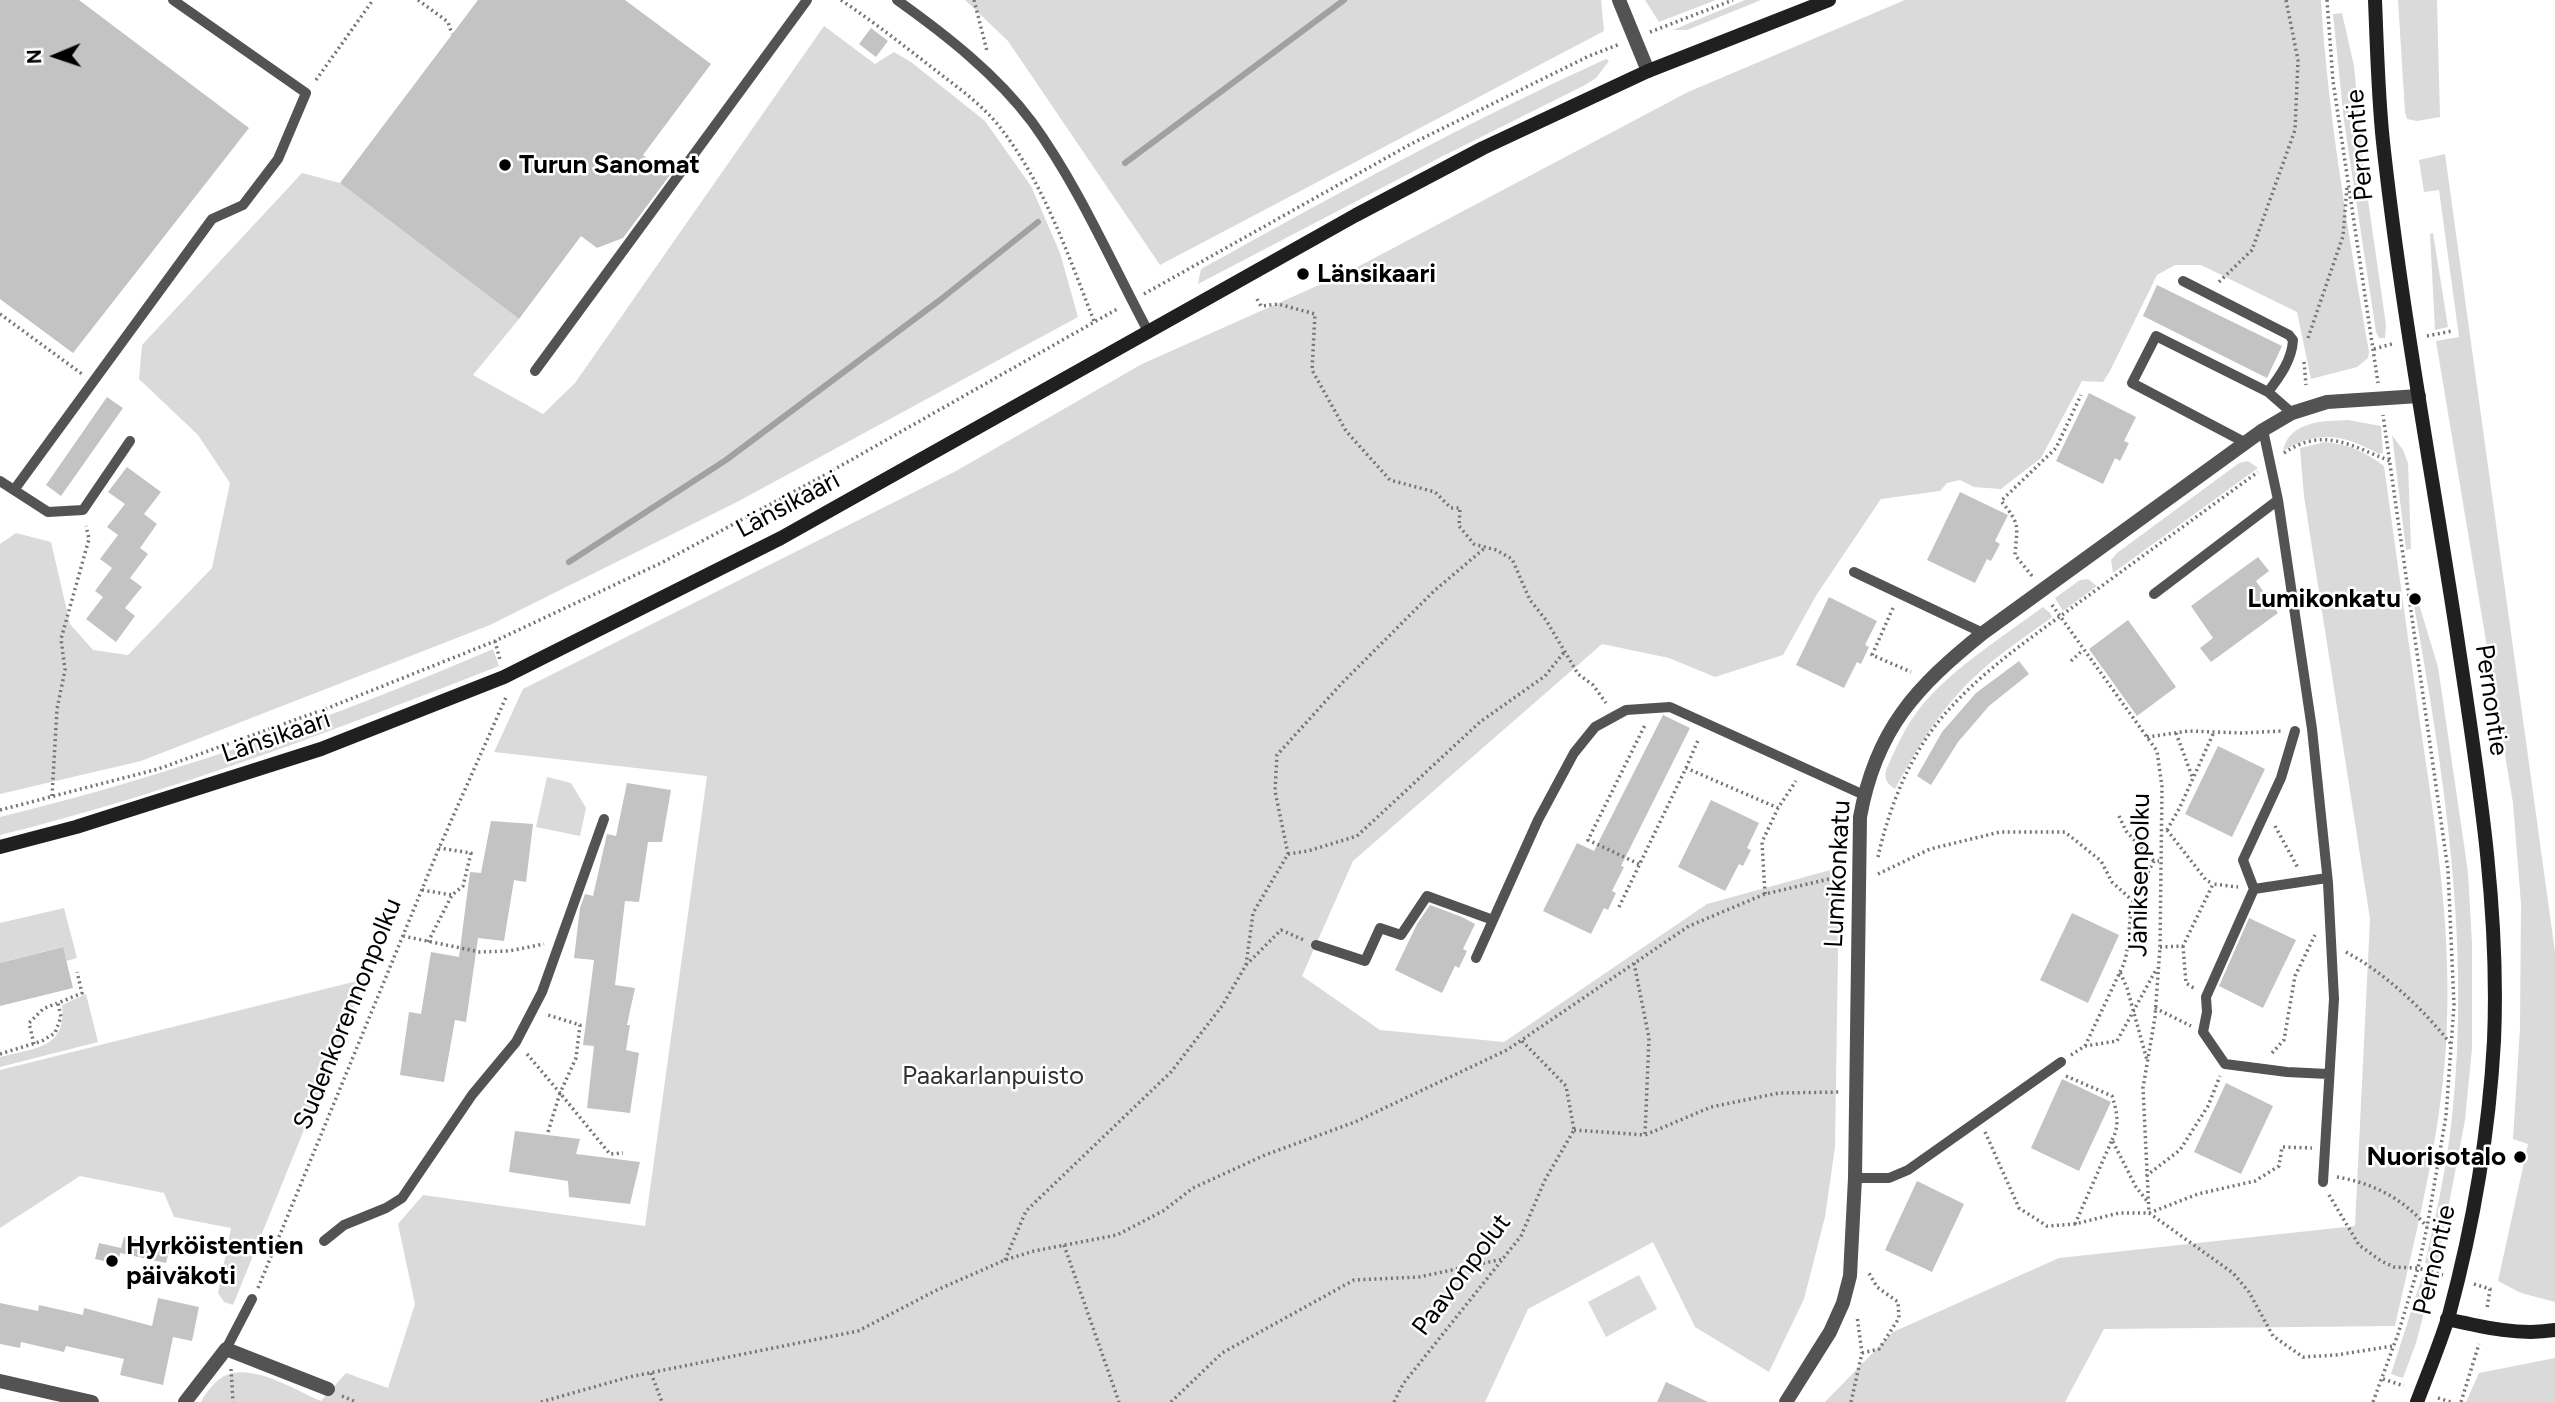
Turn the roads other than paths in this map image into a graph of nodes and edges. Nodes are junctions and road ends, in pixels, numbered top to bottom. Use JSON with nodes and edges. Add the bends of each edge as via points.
{"nodes":[{"id":1,"x":173,"y":0,"type":"edge"},
{"id":2,"x":807,"y":0,"type":"edge"},
{"id":3,"x":897,"y":0,"type":"edge"},
{"id":4,"x":1619,"y":0,"type":"edge"},
{"id":5,"x":1829,"y":0,"type":"edge"},
{"id":6,"x":2375,"y":0,"type":"edge"},
{"id":7,"x":1648,"y":71,"type":"junction"},
{"id":8,"x":2183,"y":281,"type":"dead end"},
{"id":9,"x":1149,"y":332,"type":"junction"},
{"id":10,"x":534,"y":371,"type":"dead end"},
{"id":11,"x":2268,"y":392,"type":"junction"},
{"id":12,"x":2420,"y":396,"type":"junction"},
{"id":13,"x":2292,"y":413,"type":"junction"},
{"id":14,"x":2263,"y":430,"type":"junction"},
{"id":15,"x":130,"y":441,"type":"dead end"},
{"id":16,"x":2246,"y":443,"type":"junction"},
{"id":17,"x":0,"y":481,"type":"edge"},
{"id":18,"x":14,"y":490,"type":"junction"},
{"id":19,"x":2278,"y":500,"type":"junction"},
{"id":20,"x":1854,"y":572,"type":"dead end"},
{"id":21,"x":2154,"y":594,"type":"dead end"},
{"id":22,"x":1983,"y":633,"type":"junction"},
{"id":23,"x":2295,"y":731,"type":"road end"},
{"id":24,"x":1864,"y":795,"type":"junction"},
{"id":25,"x":604,"y":819,"type":"dead end"},
{"id":26,"x":0,"y":847,"type":"edge"},
{"id":27,"x":2327,"y":878,"type":"junction"},
{"id":28,"x":2254,"y":889,"type":"junction"},
{"id":29,"x":1493,"y":920,"type":"junction"},
{"id":30,"x":1316,"y":945,"type":"road end"},
{"id":31,"x":1476,"y":958,"type":"dead end"},
{"id":32,"x":2061,"y":1062,"type":"road end"},
{"id":33,"x":2328,"y":1074,"type":"junction"},
{"id":34,"x":1855,"y":1178,"type":"junction"},
{"id":35,"x":2323,"y":1179,"type":"road end"},
{"id":36,"x":324,"y":1241,"type":"dead end"},
{"id":37,"x":252,"y":1299,"type":"road end"},
{"id":38,"x":2447,"y":1319,"type":"junction"},
{"id":39,"x":2555,"y":1330,"type":"edge"},
{"id":40,"x":226,"y":1349,"type":"junction"},
{"id":41,"x":0,"y":1381,"type":"edge"},
{"id":42,"x":328,"y":1389,"type":"dead end"},
{"id":43,"x":92,"y":1402,"type":"edge"},
{"id":44,"x":185,"y":1402,"type":"edge"},
{"id":45,"x":1786,"y":1402,"type":"edge"},
{"id":46,"x":2417,"y":1402,"type":"edge"}],
"edges":[{"from":1,"to":18,"type":"lane","via":[[306,93],[278,159],[243,205],[212,219]]},
{"from":2,"to":10,"type":"lane"},
{"from":3,"to":9,"type":"lane","via":[[993,77],[1031,120],[1083,203]]},
{"from":4,"to":7,"type":"street"},
{"from":5,"to":7,"type":"street","name":"Länsikaari"},
{"from":6,"to":12,"type":"street","name":"Pernontie","via":[[2384,152]]},
{"from":7,"to":9,"type":"street","name":"Länsikaari","via":[[1472,154]]},
{"from":8,"to":11,"type":"lane","via":[[2293,340],[2287,363]]},
{"from":9,"to":26,"type":"street","name":"Länsikaari","via":[[781,538],[504,677],[321,749]]},
{"from":11,"to":13,"type":"lane"},
{"from":11,"to":16,"type":"lane","via":[[2155,336],[2132,383]]},
{"from":12,"to":13,"type":"street","name":"Lumikonkatu","via":[[2327,402]]},
{"from":12,"to":38,"type":"street","name":"Pernontie","via":[[2471,730],[2495,949],[2494,1041],[2486,1128]]},
{"from":13,"to":14,"type":"street","name":"Lumikonkatu"},
{"from":14,"to":16,"type":"street","name":"Lumikonkatu"},
{"from":14,"to":19,"type":"lane"},
{"from":15,"to":18,"type":"lane","via":[[83,510],[48,512]]},
{"from":16,"to":22,"type":"street","name":"Lumikonkatu"},
{"from":17,"to":18,"type":"lane"},
{"from":19,"to":21,"type":"lane"},
{"from":19,"to":27,"type":"lane","via":[[2312,730]]},
{"from":20,"to":22,"type":"lane"},
{"from":22,"to":24,"type":"street","name":"Lumikonkatu","via":[[1913,695],[1892,724]]},
{"from":23,"to":28,"type":"lane","via":[[2281,778],[2244,860]]},
{"from":24,"to":29,"type":"lane","via":[[1670,707],[1626,710],[1595,727],[1574,753]]},
{"from":24,"to":34,"type":"street","name":"Lumikonkatu","via":[[1858,876]]},
{"from":25,"to":36,"type":"lane","via":[[542,992],[516,1042],[472,1095],[402,1198],[344,1225]]},
{"from":27,"to":28,"type":"lane"},
{"from":27,"to":33,"type":"lane","via":[[2334,999]]},
{"from":28,"to":33,"type":"lane","via":[[2206,997],[2203,1032],[2225,1064]]},
{"from":29,"to":30,"type":"lane","via":[[1427,896],[1401,934],[1380,928],[1365,961]]},
{"from":29,"to":31,"type":"lane"},
{"from":32,"to":34,"type":"lane","via":[[1908,1170],[1889,1178]]},
{"from":33,"to":35,"type":"lane"},
{"from":34,"to":45,"type":"street","name":"Lumikonkatu","via":[[1850,1276],[1843,1303]]},
{"from":37,"to":40,"type":"lane"},
{"from":38,"to":39,"type":"street","via":[[2484,1327]]},
{"from":38,"to":46,"type":"street","name":"Pernontie"},
{"from":40,"to":42,"type":"street"},
{"from":40,"to":44,"type":"street"},
{"from":41,"to":43,"type":"street"}]}
